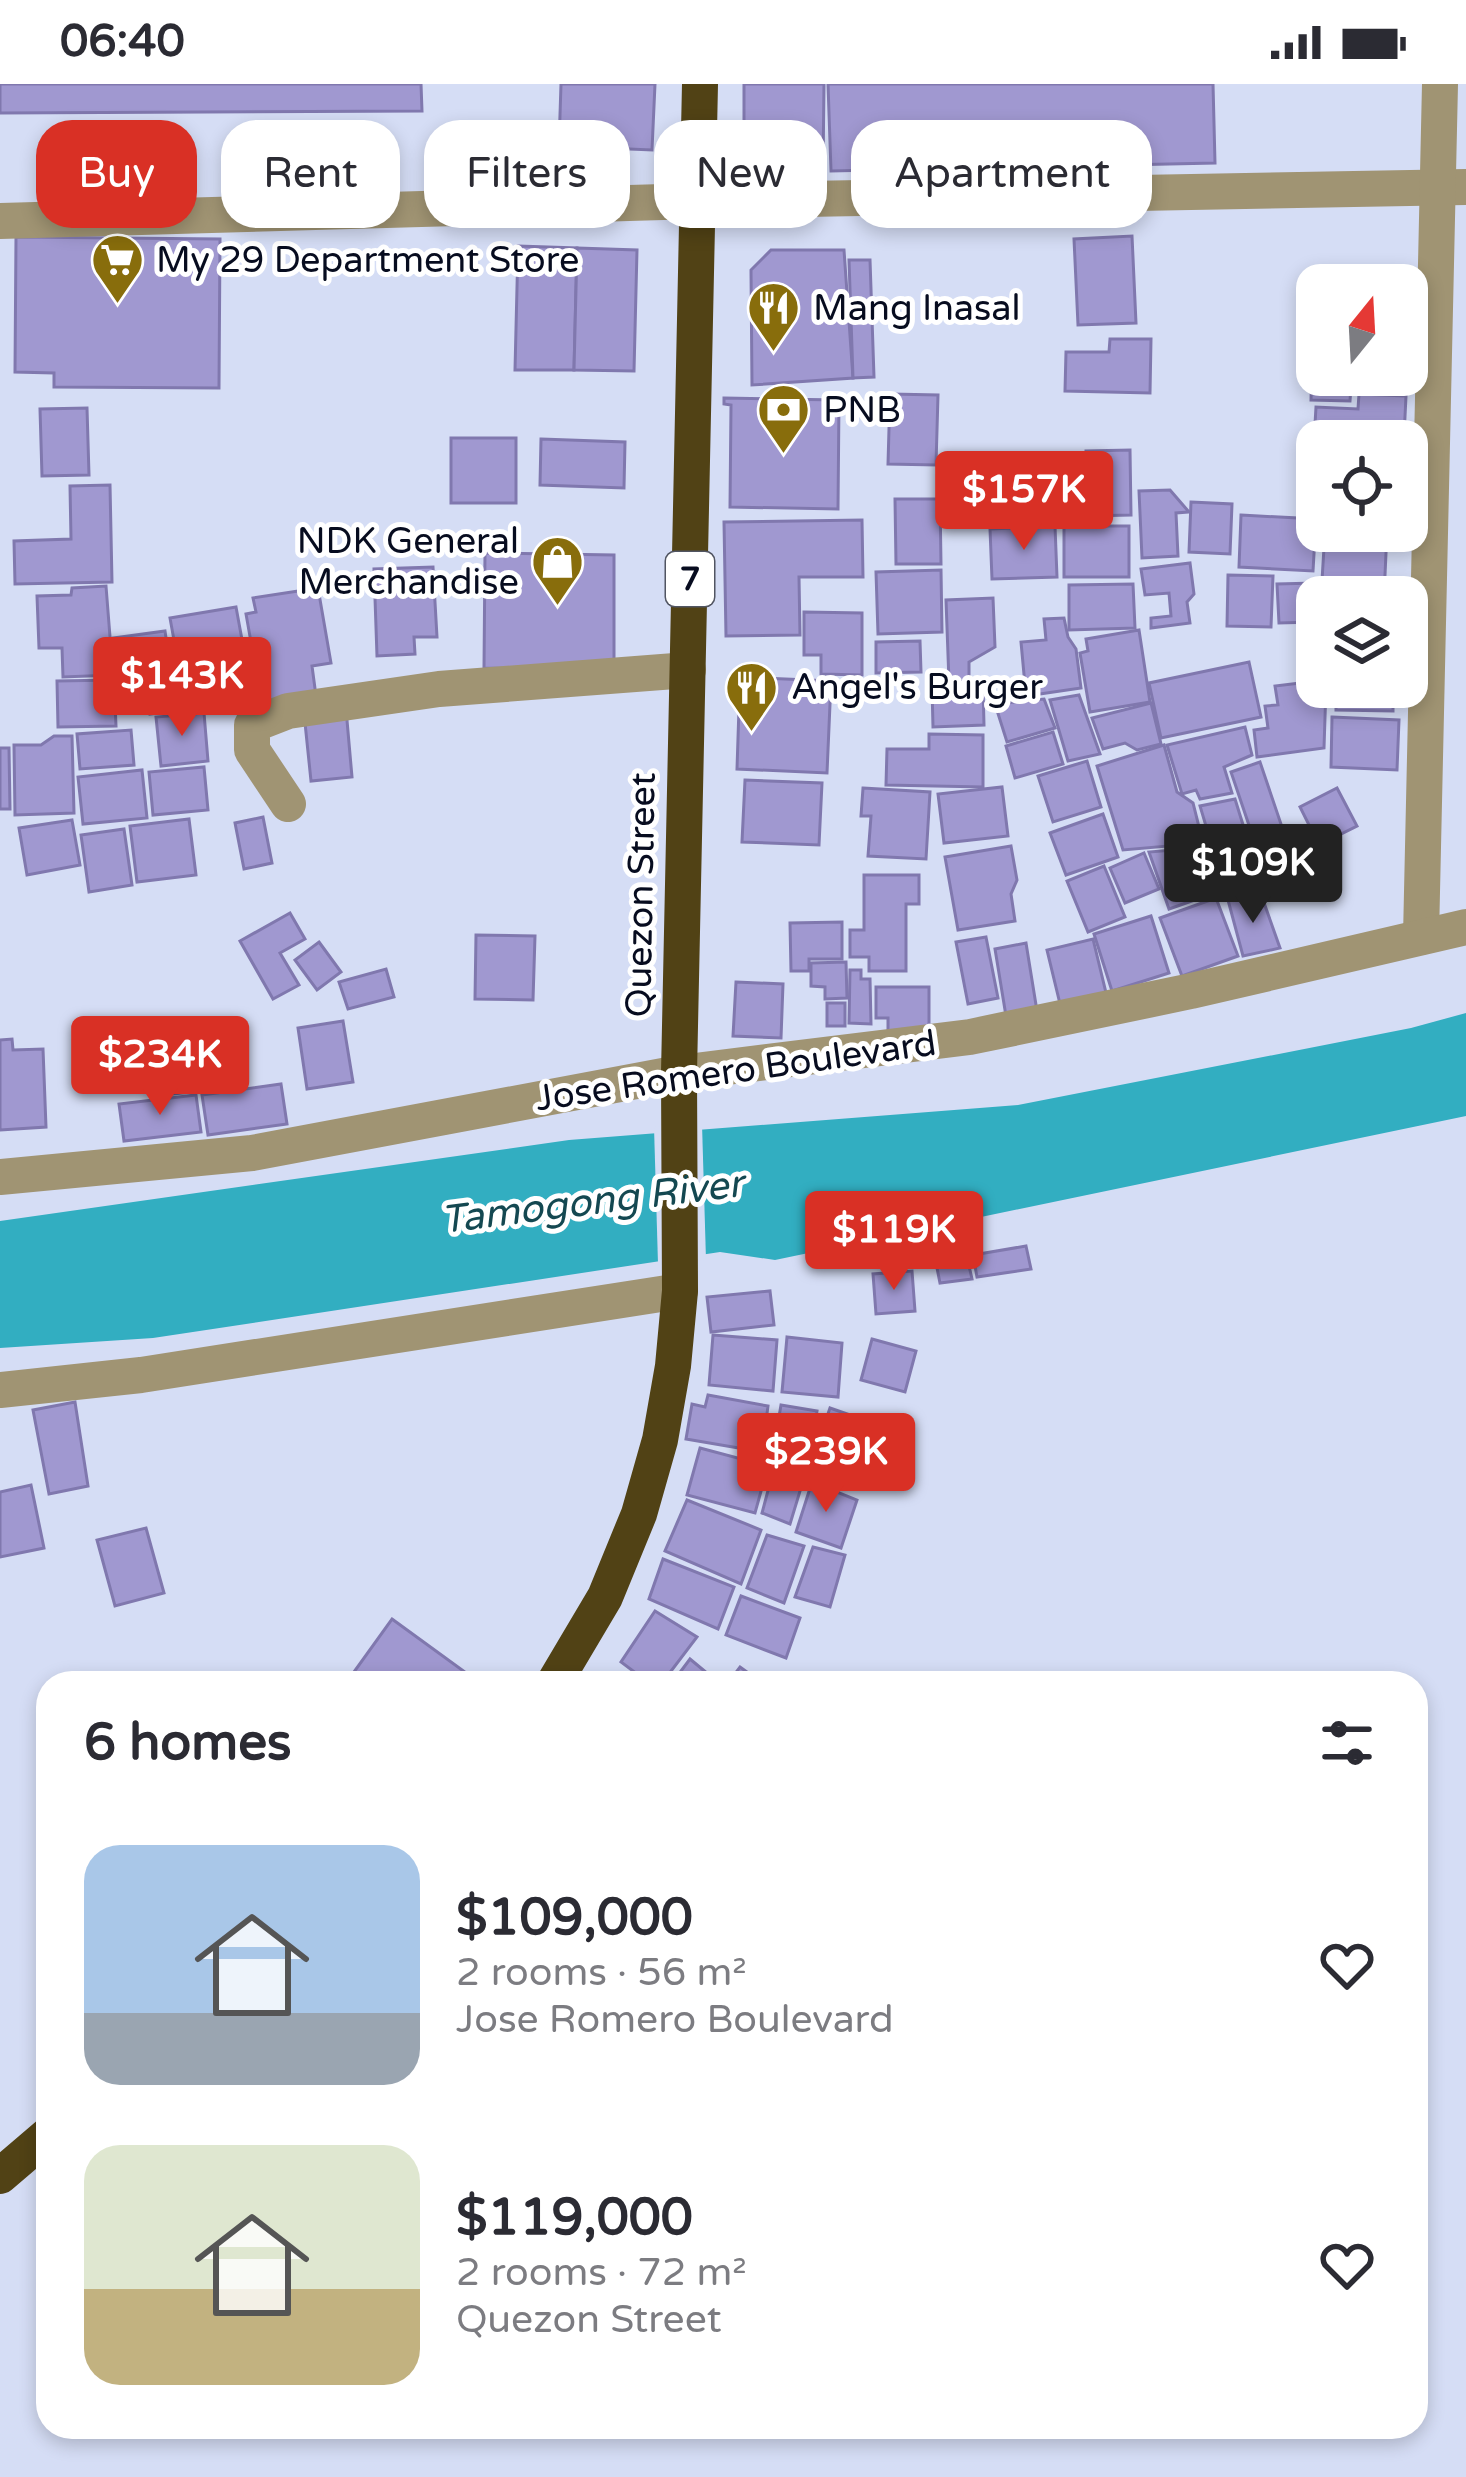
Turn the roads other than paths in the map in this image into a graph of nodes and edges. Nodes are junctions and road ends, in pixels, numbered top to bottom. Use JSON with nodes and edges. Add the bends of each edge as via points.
{"nodes":[{"id":1,"x":700,"y":84,"type":"edge"},
{"id":2,"x":1440,"y":84,"type":"edge"},
{"id":3,"x":699,"y":120,"type":"edge"},
{"id":4,"x":1451,"y":188,"type":"edge"},
{"id":5,"x":827,"y":199,"type":"edge"},
{"id":6,"x":654,"y":202,"type":"edge"},
{"id":7,"x":0,"y":221,"type":"edge"},
{"id":8,"x":697,"y":228,"type":"edge"},
{"id":9,"x":688,"y":670,"type":"junction"},
{"id":10,"x":288,"y":804,"type":"dead end"},
{"id":11,"x":1466,"y":926,"type":"edge"},
{"id":12,"x":1421,"y":937,"type":"junction"},
{"id":13,"x":679,"y":1083,"type":"junction"},
{"id":14,"x":0,"y":1178,"type":"edge"},
{"id":15,"x":680,"y":1277,"type":"junction"},
{"id":16,"x":0,"y":1390,"type":"edge"},
{"id":17,"x":561,"y":1671,"type":"edge"},
{"id":18,"x":36,"y":2145,"type":"edge"},
{"id":19,"x":0,"y":2176,"type":"edge"}],
"edges":[{"from":1,"to":3,"type":"highway","name":"Quezon Street","number":"7"},
{"from":2,"to":4,"type":"street"},
{"from":4,"to":5,"type":"street"},
{"from":4,"to":12,"type":"street"},
{"from":6,"to":7,"type":"street"},
{"from":8,"to":9,"type":"highway","name":"Quezon Street","number":"7"},
{"from":9,"to":10,"type":"street","via":[[440,689],[288,711],[252,725],[252,750]]},
{"from":9,"to":13,"type":"highway","name":"Quezon Street","number":"7"},
{"from":11,"to":12,"type":"street","name":"Jose Romero Boulevard"},
{"from":12,"to":13,"type":"street","name":"Jose Romero Boulevard","via":[[970,1036]]},
{"from":13,"to":14,"type":"street","name":"Jose Romero Boulevard","via":[[252,1153]]},
{"from":13,"to":15,"type":"highway","name":"Quezon Street","number":"7"},
{"from":15,"to":16,"type":"street","via":[[141,1375]]},
{"from":15,"to":17,"type":"highway","name":"Quezon Street","number":"7","via":[[674,1366],[639,1514],[605,1597]]},
{"from":18,"to":19,"type":"highway"}]}
